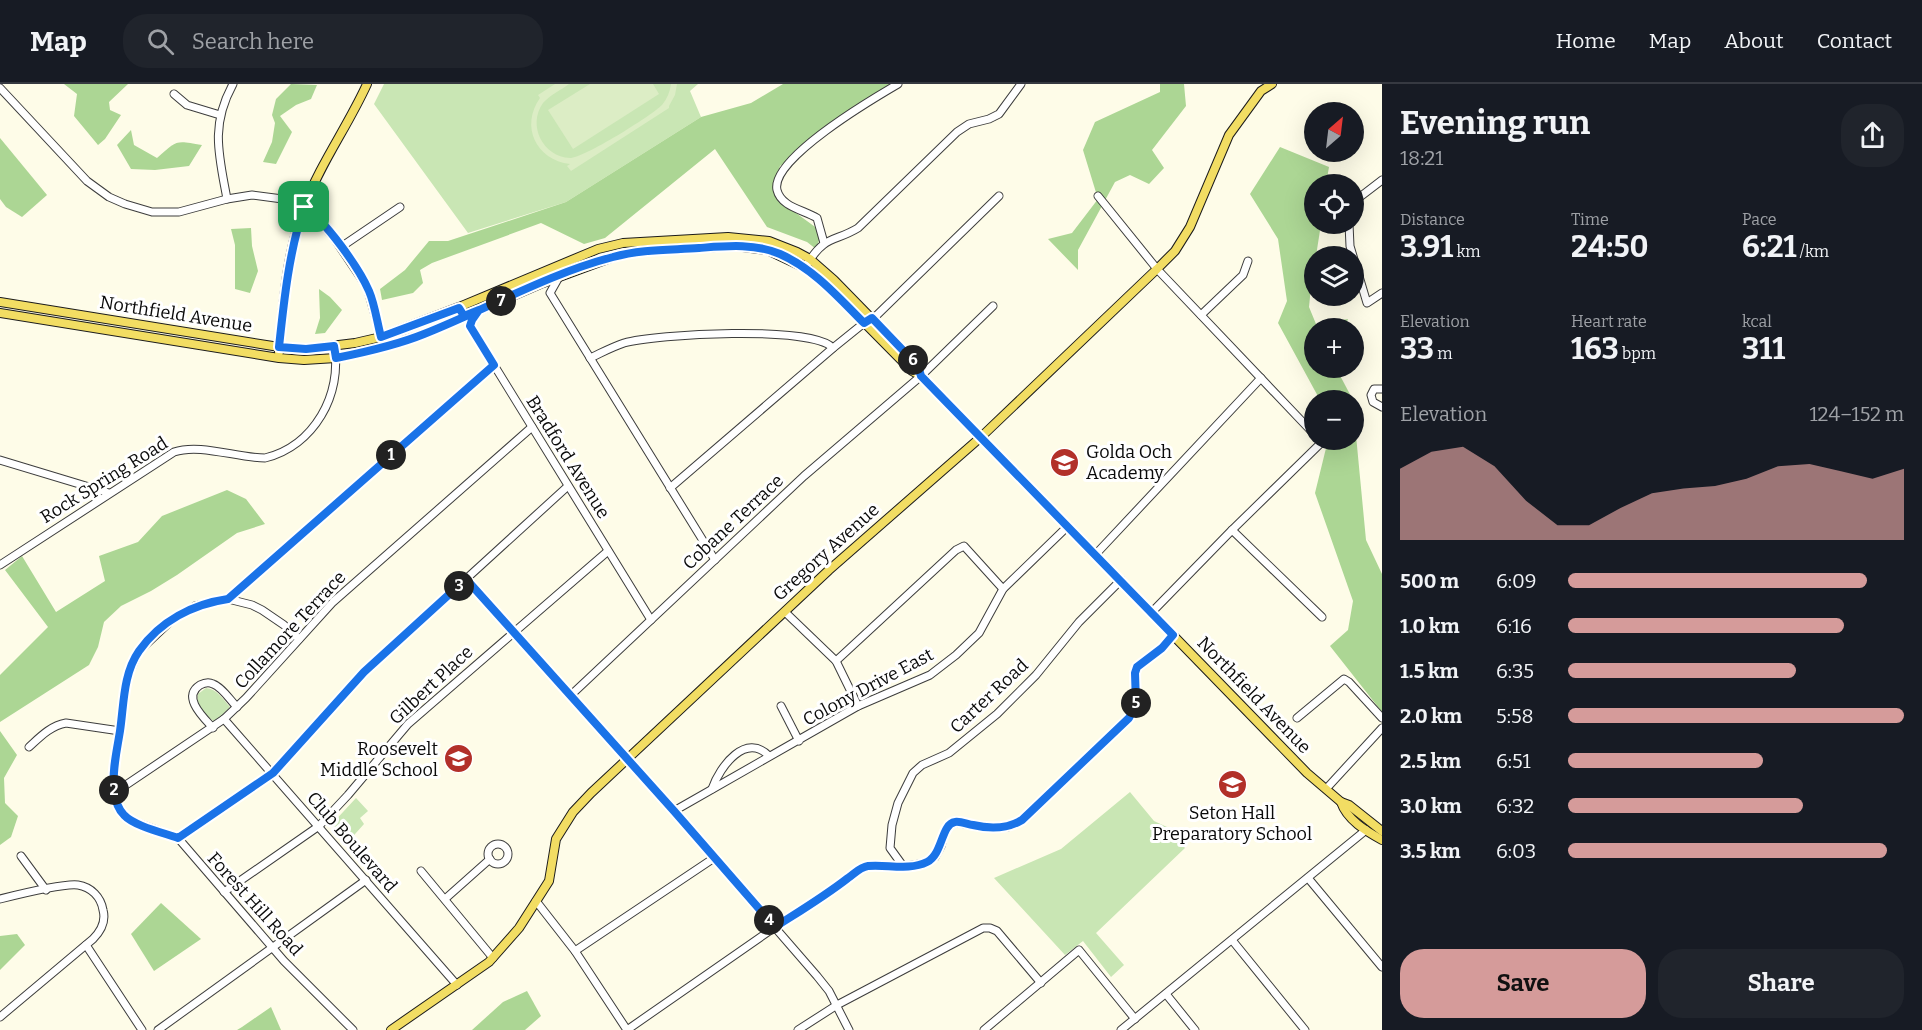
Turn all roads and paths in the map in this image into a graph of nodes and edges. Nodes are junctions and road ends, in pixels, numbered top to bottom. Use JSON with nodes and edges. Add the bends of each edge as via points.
{"nodes":[{"id":1,"x":233,"y":84,"type":"edge"},
{"id":2,"x":367,"y":84,"type":"edge"},
{"id":3,"x":898,"y":84,"type":"edge"},
{"id":4,"x":1021,"y":84,"type":"edge"},
{"id":5,"x":1272,"y":84,"type":"edge"},
{"id":6,"x":0,"y":88,"type":"edge"},
{"id":7,"x":174,"y":94,"type":"dead end"},
{"id":8,"x":220,"y":116,"type":"junction"},
{"id":9,"x":1382,"y":180,"type":"edge"},
{"id":10,"x":1364,"y":194,"type":"edge"},
{"id":11,"x":999,"y":196,"type":"dead end"},
{"id":12,"x":1098,"y":196,"type":"dead end"},
{"id":13,"x":227,"y":199,"type":"junction"},
{"id":14,"x":304,"y":207,"type":"junction"},
{"id":15,"x":400,"y":207,"type":"dead end"},
{"id":16,"x":1349,"y":234,"type":"edge"},
{"id":17,"x":824,"y":243,"type":"junction"},
{"id":18,"x":340,"y":247,"type":"junction"},
{"id":19,"x":1248,"y":261,"type":"dead end"},
{"id":20,"x":808,"y":264,"type":"junction"},
{"id":21,"x":1157,"y":269,"type":"junction"},
{"id":22,"x":559,"y":277,"type":"junction"},
{"id":23,"x":541,"y":278,"type":"junction"},
{"id":24,"x":1382,"y":293,"type":"edge"},
{"id":25,"x":0,"y":302,"type":"edge"},
{"id":26,"x":993,"y":306,"type":"dead end"},
{"id":27,"x":459,"y":308,"type":"junction"},
{"id":28,"x":479,"y":310,"type":"junction"},
{"id":29,"x":0,"y":313,"type":"edge"},
{"id":30,"x":1201,"y":315,"type":"junction"},
{"id":31,"x":464,"y":316,"type":"junction"},
{"id":32,"x":868,"y":320,"type":"junction"},
{"id":33,"x":381,"y":337,"type":"junction"},
{"id":34,"x":334,"y":346,"type":"junction"},
{"id":35,"x":279,"y":347,"type":"junction"},
{"id":36,"x":384,"y":347,"type":"junction"},
{"id":37,"x":832,"y":348,"type":"junction"},
{"id":38,"x":279,"y":358,"type":"junction"},
{"id":39,"x":336,"y":358,"type":"junction"},
{"id":40,"x":590,"y":358,"type":"junction"},
{"id":41,"x":494,"y":365,"type":"junction"},
{"id":42,"x":921,"y":376,"type":"junction"},
{"id":43,"x":1261,"y":378,"type":"junction"},
{"id":44,"x":1382,"y":389,"type":"edge"},
{"id":45,"x":1382,"y":407,"type":"edge"},
{"id":46,"x":1304,"y":423,"type":"edge"},
{"id":47,"x":532,"y":427,"type":"junction"},
{"id":48,"x":981,"y":437,"type":"junction"},
{"id":49,"x":1314,"y":450,"type":"edge"},
{"id":50,"x":0,"y":460,"type":"edge"},
{"id":51,"x":568,"y":486,"type":"junction"},
{"id":52,"x":670,"y":488,"type":"junction"},
{"id":53,"x":109,"y":493,"type":"junction"},
{"id":54,"x":1068,"y":526,"type":"junction"},
{"id":55,"x":1232,"y":530,"type":"junction"},
{"id":56,"x":608,"y":551,"type":"junction"},
{"id":57,"x":1095,"y":555,"type":"junction"},
{"id":58,"x":715,"y":560,"type":"junction"},
{"id":59,"x":0,"y":565,"type":"edge"},
{"id":60,"x":466,"y":579,"type":"junction"},
{"id":61,"x":1121,"y":580,"type":"junction"},
{"id":62,"x":1003,"y":589,"type":"junction"},
{"id":63,"x":228,"y":599,"type":"junction"},
{"id":64,"x":785,"y":612,"type":"junction"},
{"id":65,"x":1152,"y":612,"type":"junction"},
{"id":66,"x":1322,"y":617,"type":"dead end"},
{"id":67,"x":651,"y":620,"type":"junction"},
{"id":68,"x":513,"y":632,"type":"junction"},
{"id":69,"x":1173,"y":635,"type":"junction"},
{"id":70,"x":299,"y":639,"type":"junction"},
{"id":71,"x":836,"y":661,"type":"junction"},
{"id":72,"x":570,"y":696,"type":"junction"},
{"id":73,"x":781,"y":705,"type":"dead end"},
{"id":74,"x":858,"y":706,"type":"junction"},
{"id":75,"x":237,"y":707,"type":"junction"},
{"id":76,"x":1297,"y":718,"type":"dead end"},
{"id":77,"x":1382,"y":718,"type":"edge"},
{"id":78,"x":224,"y":719,"type":"junction"},
{"id":79,"x":213,"y":728,"type":"junction"},
{"id":80,"x":1382,"y":728,"type":"edge"},
{"id":81,"x":120,"y":731,"type":"junction"},
{"id":82,"x":799,"y":741,"type":"junction"},
{"id":83,"x":29,"y":747,"type":"dead end"},
{"id":84,"x":770,"y":756,"type":"junction"},
{"id":85,"x":627,"y":759,"type":"junction"},
{"id":86,"x":273,"y":773,"type":"junction"},
{"id":87,"x":712,"y":789,"type":"junction"},
{"id":88,"x":1326,"y":789,"type":"junction"},
{"id":89,"x":114,"y":793,"type":"junction"},
{"id":90,"x":1341,"y":802,"type":"junction"},
{"id":91,"x":674,"y":811,"type":"junction"},
{"id":92,"x":319,"y":826,"type":"junction"},
{"id":93,"x":1366,"y":830,"type":"junction"},
{"id":94,"x":1382,"y":831,"type":"edge"},
{"id":95,"x":178,"y":838,"type":"junction"},
{"id":96,"x":1382,"y":842,"type":"edge"},
{"id":97,"x":21,"y":856,"type":"dead end"},
{"id":98,"x":714,"y":858,"type":"junction"},
{"id":99,"x":490,"y":859,"type":"dead end"},
{"id":100,"x":903,"y":866,"type":"junction"},
{"id":101,"x":421,"y":871,"type":"dead end"},
{"id":102,"x":1308,"y":878,"type":"junction"},
{"id":103,"x":366,"y":880,"type":"junction"},
{"id":104,"x":46,"y":890,"type":"junction"},
{"id":105,"x":224,"y":892,"type":"junction"},
{"id":106,"x":0,"y":899,"type":"edge"},
{"id":107,"x":445,"y":899,"type":"junction"},
{"id":108,"x":536,"y":901,"type":"junction"},
{"id":109,"x":775,"y":927,"type":"junction"},
{"id":110,"x":1232,"y":940,"type":"junction"},
{"id":111,"x":86,"y":945,"type":"junction"},
{"id":112,"x":272,"y":947,"type":"junction"},
{"id":113,"x":575,"y":951,"type":"junction"},
{"id":114,"x":493,"y":958,"type":"junction"},
{"id":115,"x":1382,"y":967,"type":"edge"},
{"id":116,"x":1041,"y":983,"type":"junction"},
{"id":117,"x":457,"y":985,"type":"junction"},
{"id":118,"x":1166,"y":994,"type":"junction"},
{"id":119,"x":837,"y":1005,"type":"junction"},
{"id":120,"x":0,"y":1017,"type":"edge"},
{"id":121,"x":1135,"y":1019,"type":"junction"},
{"id":122,"x":142,"y":1030,"type":"edge"},
{"id":123,"x":158,"y":1030,"type":"edge"},
{"id":124,"x":353,"y":1030,"type":"edge"},
{"id":125,"x":391,"y":1030,"type":"edge"},
{"id":126,"x":627,"y":1030,"type":"edge"},
{"id":127,"x":798,"y":1030,"type":"edge"},
{"id":128,"x":849,"y":1030,"type":"edge"},
{"id":129,"x":984,"y":1030,"type":"edge"},
{"id":130,"x":1121,"y":1030,"type":"edge"},
{"id":131,"x":1195,"y":1030,"type":"edge"},
{"id":132,"x":1305,"y":1030,"type":"edge"}],
"edges":[{"from":1,"to":8,"type":"street"},
{"from":2,"to":14,"type":"main road"},
{"from":3,"to":17,"type":"street","via":[[855,109],[799,152],[778,178],[780,195],[791,206],[817,218]]},
{"from":4,"to":17,"type":"street","via":[[999,114],[957,132],[858,228]]},
{"from":5,"to":21,"type":"main road","name":"Gregory Avenue","via":[[1261,91],[1229,135],[1190,227]]},
{"from":6,"to":13,"type":"street","via":[[87,181],[115,200],[165,213]]},
{"from":7,"to":8,"type":"street","via":[[187,105]]},
{"from":8,"to":13,"type":"street","via":[[217,147]]},
{"from":9,"to":10,"type":"street"},
{"from":11,"to":32,"type":"street"},
{"from":12,"to":21,"type":"street"},
{"from":13,"to":14,"type":"street","via":[[265,195]]},
{"from":14,"to":18,"type":"street"},
{"from":14,"to":35,"type":"main road","via":[[295,234]]},
{"from":15,"to":18,"type":"street"},
{"from":16,"to":24,"type":"street","via":[[1368,303]]},
{"from":17,"to":20,"type":"street"},
{"from":18,"to":33,"type":"street","via":[[369,292]]},
{"from":19,"to":30,"type":"street","via":[[1243,275]]},
{"from":20,"to":22,"type":"main road","name":"Northfield Avenue","via":[[766,250],[735,246],[641,251],[598,261]]},
{"from":20,"to":23,"type":"main road","name":"Northfield Avenue","via":[[784,246],[753,239],[647,241],[598,249]]},
{"from":20,"to":32,"type":"main road","name":"Northfield Avenue","via":[[834,280]]},
{"from":21,"to":30,"type":"street"},
{"from":21,"to":48,"type":"main road","name":"Gregory Avenue"},
{"from":22,"to":23,"type":"main road","name":"Northfield Avenue"},
{"from":22,"to":40,"type":"street","via":[[550,292]]},
{"from":23,"to":27,"type":"main road","name":"Northfield Avenue"},
{"from":23,"to":28,"type":"main road","name":"Northfield Avenue"},
{"from":25,"to":35,"type":"main road","name":"Northfield Avenue"},
{"from":26,"to":42,"type":"street","name":"Cobane Terrace"},
{"from":27,"to":31,"type":"main road"},
{"from":27,"to":33,"type":"main road","name":"Northfield Avenue"},
{"from":28,"to":31,"type":"main road","name":"Northfield Avenue"},
{"from":28,"to":41,"type":"street","name":"Bradford Avenue","via":[[470,326]]},
{"from":29,"to":38,"type":"main road","name":"Northfield Avenue"},
{"from":30,"to":43,"type":"street"},
{"from":31,"to":36,"type":"main road","name":"Northfield Avenue"},
{"from":32,"to":37,"type":"street"},
{"from":32,"to":42,"type":"main road","name":"Northfield Avenue","via":[[918,366]]},
{"from":33,"to":34,"type":"main road","name":"Northfield Avenue"},
{"from":33,"to":36,"type":"street"},
{"from":34,"to":35,"type":"main road","name":"Northfield Avenue"},
{"from":34,"to":39,"type":"street","name":"Rock Spring Road"},
{"from":35,"to":38,"type":"main road"},
{"from":36,"to":39,"type":"main road","name":"Northfield Avenue"},
{"from":37,"to":40,"type":"street","via":[[821,340],[750,333],[625,343]]},
{"from":37,"to":52,"type":"street"},
{"from":38,"to":39,"type":"main road","name":"Northfield Avenue"},
{"from":39,"to":53,"type":"street","name":"Rock Spring Road","via":[[325,412],[297,443],[265,458],[183,449]]},
{"from":40,"to":52,"type":"street"},
{"from":41,"to":47,"type":"street","name":"Bradford Avenue"},
{"from":41,"to":63,"type":"street"},
{"from":42,"to":48,"type":"main road","name":"Northfield Avenue"},
{"from":42,"to":58,"type":"street","name":"Cobane Terrace","via":[[804,476]]},
{"from":43,"to":46,"type":"street"},
{"from":43,"to":57,"type":"street"},
{"from":44,"to":45,"type":"street","via":[[1374,389],[1371,395],[1372,402]]},
{"from":47,"to":51,"type":"street","name":"Bradford Avenue"},
{"from":47,"to":70,"type":"street","name":"Collamore Terrace","via":[[333,602]]},
{"from":48,"to":54,"type":"main road","name":"Northfield Avenue"},
{"from":48,"to":64,"type":"main road","name":"Gregory Avenue"},
{"from":49,"to":55,"type":"street"},
{"from":50,"to":53,"type":"street"},
{"from":51,"to":56,"type":"street","name":"Bradford Avenue"},
{"from":51,"to":60,"type":"street"},
{"from":52,"to":58,"type":"street"},
{"from":53,"to":59,"type":"street","name":"Rock Spring Road"},
{"from":54,"to":57,"type":"main road","name":"Northfield Avenue"},
{"from":54,"to":62,"type":"street","name":"Colony Drive East"},
{"from":55,"to":65,"type":"street"},
{"from":55,"to":66,"type":"street"},
{"from":56,"to":67,"type":"street","name":"Bradford Avenue"},
{"from":56,"to":68,"type":"street","name":"Gilbert Place"},
{"from":57,"to":61,"type":"main road","name":"Northfield Avenue"},
{"from":58,"to":67,"type":"street","name":"Cobane Terrace"},
{"from":60,"to":68,"type":"street"},
{"from":60,"to":86,"type":"street","via":[[364,672]]},
{"from":61,"to":65,"type":"main road","name":"Northfield Avenue"},
{"from":61,"to":100,"type":"street","name":"Carter Road","via":[[997,714],[949,753],[913,773],[892,825],[890,848]]},
{"from":62,"to":71,"type":"street","via":[[964,546]]},
{"from":62,"to":74,"type":"street","name":"Colony Drive East","via":[[979,633],[956,655],[930,675]]},
{"from":63,"to":70,"type":"street","via":[[262,610]]},
{"from":63,"to":81,"type":"street","via":[[187,610],[139,651],[127,678]]},
{"from":64,"to":71,"type":"street"},
{"from":64,"to":85,"type":"main road","name":"Gregory Avenue"},
{"from":65,"to":69,"type":"main road","name":"Northfield Avenue"},
{"from":67,"to":72,"type":"street","name":"Cobane Terrace"},
{"from":68,"to":72,"type":"street"},
{"from":68,"to":92,"type":"street","name":"Gilbert Place","via":[[408,724]]},
{"from":69,"to":88,"type":"main road","name":"Northfield Avenue"},
{"from":69,"to":100,"type":"street","via":[[1137,667],[1136,704],[1129,718],[1029,814],[1008,827],[954,822],[945,832],[935,857],[927,863]]},
{"from":70,"to":75,"type":"street","name":"Collamore Terrace"},
{"from":71,"to":74,"type":"street"},
{"from":72,"to":85,"type":"street"},
{"from":73,"to":82,"type":"street"},
{"from":74,"to":82,"type":"street","name":"Colony Drive East"},
{"from":75,"to":78,"type":"street","name":"Collamore Terrace"},
{"from":75,"to":79,"type":"street","via":[[217,686],[199,686],[193,693],[193,703]]},
{"from":76,"to":77,"type":"street","via":[[1344,679]]},
{"from":78,"to":79,"type":"street","name":"Collamore Terrace"},
{"from":78,"to":86,"type":"street","name":"Club Boulevard"},
{"from":79,"to":89,"type":"street","name":"Collamore Terrace"},
{"from":80,"to":88,"type":"street"},
{"from":81,"to":83,"type":"street","via":[[66,723],[48,730]]},
{"from":81,"to":89,"type":"street"},
{"from":82,"to":84,"type":"street","name":"Colony Drive East"},
{"from":84,"to":87,"type":"street","name":"Colony Drive East"},
{"from":84,"to":87,"type":"street","via":[[762,749],[741,750],[716,777]]},
{"from":85,"to":91,"type":"street"},
{"from":85,"to":108,"type":"main road","name":"Gregory Avenue","via":[[573,812],[556,839],[549,881]]},
{"from":86,"to":92,"type":"street","name":"Club Boulevard"},
{"from":86,"to":95,"type":"street"},
{"from":87,"to":91,"type":"street","name":"Colony Drive East"},
{"from":88,"to":90,"type":"main road","name":"Northfield Avenue"},
{"from":89,"to":95,"type":"street","name":"Forest Hill Road","via":[[125,817]]},
{"from":90,"to":93,"type":"main road","name":"Northfield Avenue","via":[[1345,812]]},
{"from":90,"to":94,"type":"main road","name":"Northfield Avenue"},
{"from":91,"to":98,"type":"street"},
{"from":92,"to":103,"type":"street","name":"Club Boulevard"},
{"from":92,"to":105,"type":"street","name":"Gilbert Place"},
{"from":93,"to":96,"type":"main road","name":"Northfield Avenue"},
{"from":93,"to":102,"type":"street"},
{"from":95,"to":105,"type":"street","name":"Forest Hill Road"},
{"from":97,"to":104,"type":"street"},
{"from":98,"to":109,"type":"street"},
{"from":98,"to":113,"type":"street"},
{"from":99,"to":107,"type":"street"},
{"from":100,"to":109,"type":"street","via":[[859,869]]},
{"from":101,"to":107,"type":"street"},
{"from":102,"to":110,"type":"street"},
{"from":102,"to":115,"type":"street"},
{"from":103,"to":112,"type":"street"},
{"from":103,"to":117,"type":"street","name":"Club Boulevard"},
{"from":104,"to":106,"type":"street"},
{"from":104,"to":111,"type":"street","via":[[74,884],[97,896],[104,920],[97,935]]},
{"from":105,"to":112,"type":"street","name":"Forest Hill Road"},
{"from":107,"to":114,"type":"street"},
{"from":108,"to":113,"type":"street"},
{"from":108,"to":114,"type":"main road","name":"Gregory Avenue"},
{"from":109,"to":119,"type":"street"},
{"from":109,"to":126,"type":"street"},
{"from":110,"to":118,"type":"street"},
{"from":110,"to":132,"type":"street"},
{"from":111,"to":120,"type":"street"},
{"from":111,"to":122,"type":"street"},
{"from":112,"to":123,"type":"street"},
{"from":112,"to":124,"type":"street","name":"Forest Hill Road"},
{"from":113,"to":126,"type":"street"},
{"from":114,"to":117,"type":"main road","name":"Gregory Avenue"},
{"from":116,"to":119,"type":"street","via":[[998,931],[990,927]]},
{"from":116,"to":121,"type":"street","via":[[1079,950]]},
{"from":116,"to":129,"type":"street"},
{"from":117,"to":125,"type":"main road","name":"Gregory Avenue"},
{"from":118,"to":121,"type":"street"},
{"from":118,"to":131,"type":"street"},
{"from":119,"to":127,"type":"street"},
{"from":119,"to":128,"type":"street"},
{"from":121,"to":130,"type":"street"}]}
